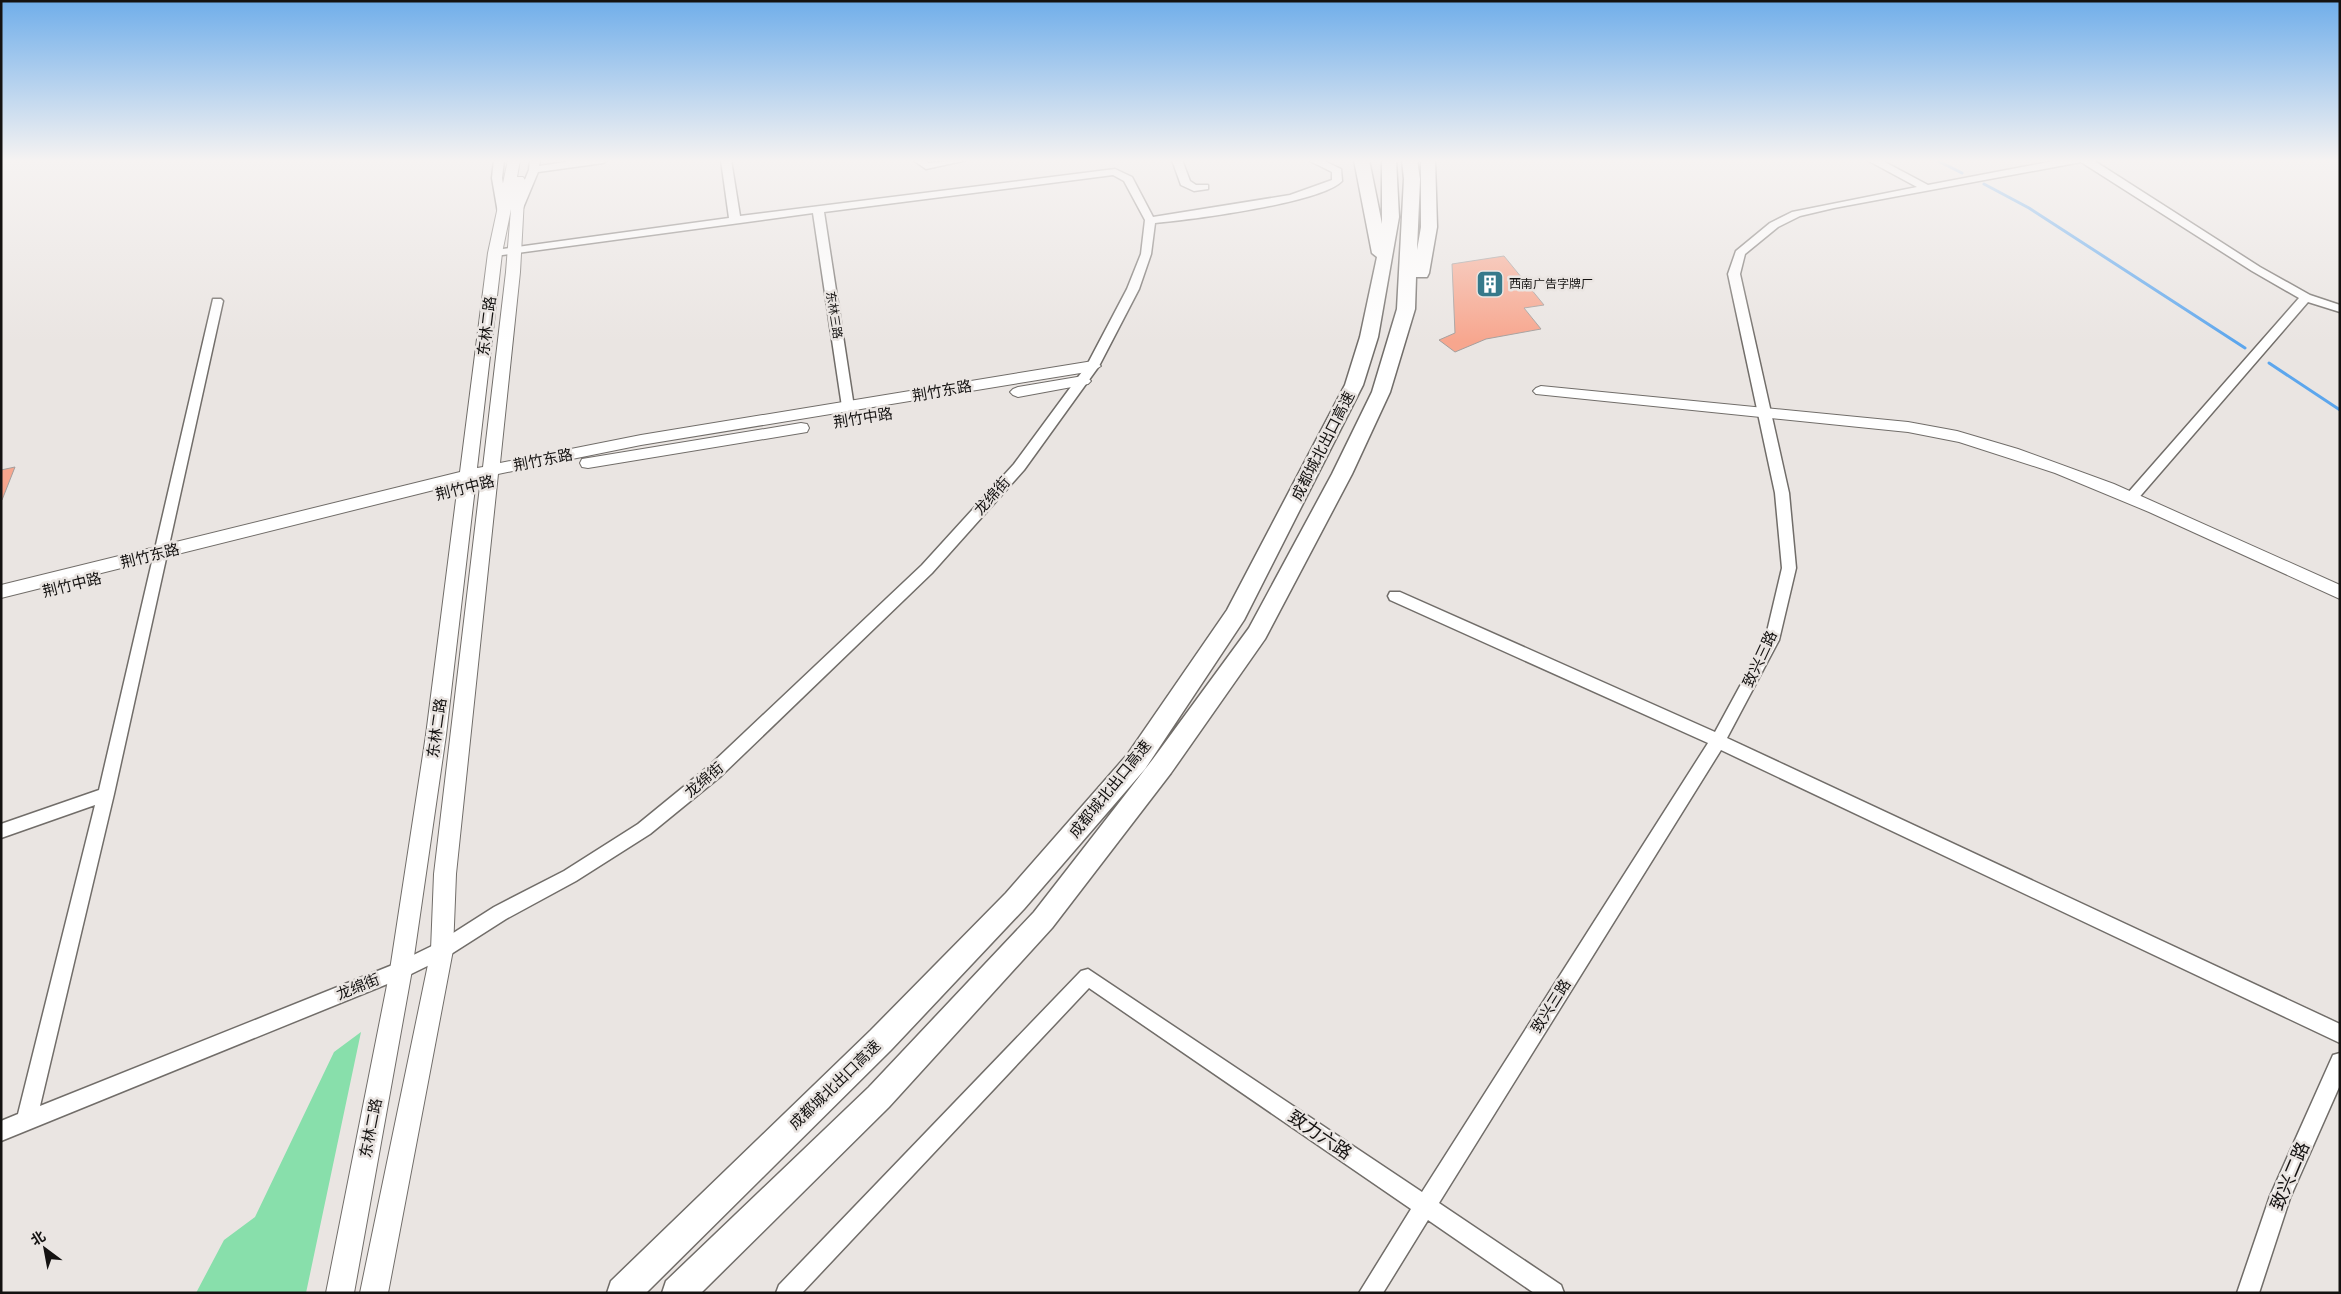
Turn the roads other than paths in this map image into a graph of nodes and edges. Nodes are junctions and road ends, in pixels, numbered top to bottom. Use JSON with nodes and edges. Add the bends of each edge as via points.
{"nodes":[{"id":1,"x":506,"y":220,"type":"edge"},
{"id":2,"x":511,"y":220,"type":"edge"},
{"id":3,"x":732,"y":220,"type":"edge"},
{"id":4,"x":820,"y":220,"type":"edge"},
{"id":5,"x":1150,"y":220,"type":"edge"},
{"id":6,"x":1373,"y":220,"type":"edge"},
{"id":7,"x":1390,"y":220,"type":"edge"},
{"id":8,"x":1410,"y":220,"type":"edge"},
{"id":9,"x":1429,"y":220,"type":"edge"},
{"id":10,"x":1783,"y":220,"type":"edge"},
{"id":11,"x":2179,"y":220,"type":"edge"},
{"id":12,"x":515,"y":251,"type":"junction"},
{"id":13,"x":495,"y":254,"type":"junction"},
{"id":14,"x":1383,"y":268,"type":"junction"},
{"id":15,"x":2306,"y":297,"type":"junction"},
{"id":16,"x":217,"y":301,"type":"dead end"},
{"id":17,"x":1406,"y":309,"type":"junction"},
{"id":18,"x":2340,"y":309,"type":"edge"},
{"id":19,"x":1093,"y":366,"type":"junction"},
{"id":20,"x":1083,"y":381,"type":"junction"},
{"id":21,"x":1541,"y":391,"type":"dead end"},
{"id":22,"x":1764,"y":412,"type":"junction"},
{"id":23,"x":849,"y":413,"type":"junction"},
{"id":24,"x":491,"y":475,"type":"junction"},
{"id":25,"x":468,"y":481,"type":"junction"},
{"id":26,"x":2131,"y":498,"type":"junction"},
{"id":27,"x":158,"y":559,"type":"junction"},
{"id":28,"x":1,"y":592,"type":"edge"},
{"id":29,"x":2340,"y":593,"type":"edge"},
{"id":30,"x":1394,"y":596,"type":"dead end"},
{"id":31,"x":1,"y":603,"type":"edge"},
{"id":32,"x":1718,"y":741,"type":"junction"},
{"id":33,"x":106,"y":794,"type":"junction"},
{"id":34,"x":1,"y":831,"type":"edge"},
{"id":35,"x":442,"y":950,"type":"junction"},
{"id":36,"x":401,"y":970,"type":"junction"},
{"id":37,"x":2340,"y":1034,"type":"edge"},
{"id":38,"x":2340,"y":1062,"type":"edge"},
{"id":39,"x":26,"y":1121,"type":"junction"},
{"id":40,"x":1,"y":1131,"type":"edge"},
{"id":41,"x":1424,"y":1207,"type":"junction"},
{"id":42,"x":340,"y":1293,"type":"edge"},
{"id":43,"x":374,"y":1293,"type":"edge"},
{"id":44,"x":623,"y":1293,"type":"edge"},
{"id":45,"x":678,"y":1293,"type":"edge"},
{"id":46,"x":786,"y":1293,"type":"edge"},
{"id":47,"x":1370,"y":1293,"type":"edge"},
{"id":48,"x":1553,"y":1293,"type":"edge"},
{"id":49,"x":2248,"y":1293,"type":"edge"}],
"edges":[{"from":1,"to":13,"type":"main road","name":"东林二路"},
{"from":2,"to":12,"type":"main road","name":"东林二路"},
{"from":3,"to":12,"type":"street"},
{"from":4,"to":23,"type":"street","name":"东林三路"},
{"from":5,"to":19,"type":"street","name":"龙绵街","via":[[1146,254],[1136,280]]},
{"from":6,"to":14,"type":"highway"},
{"from":7,"to":14,"type":"highway","name":"成都城北出口高速"},
{"from":8,"to":17,"type":"highway","name":"成都城北出口高速"},
{"from":9,"to":17,"type":"highway","via":[[1420,274]]},
{"from":10,"to":22,"type":"street","name":"致兴三路","via":[[1740,253],[1734,274]]},
{"from":11,"to":15,"type":"street"},
{"from":12,"to":13,"type":"street"},
{"from":12,"to":24,"type":"main road","name":"东林二路"},
{"from":13,"to":25,"type":"main road","name":"东林二路"},
{"from":14,"to":44,"type":"highway","name":"成都城北出口高速","via":[[1369,337],[1354,385],[1236,614],[1136,762],[1015,901],[882,1040]]},
{"from":15,"to":18,"type":"street"},
{"from":15,"to":26,"type":"street"},
{"from":16,"to":27,"type":"street"},
{"from":17,"to":45,"type":"highway","name":"成都城北出口高速","via":[[1380,392],[1342,474],[1257,633],[1162,766],[1043,920],[878,1097]]},
{"from":19,"to":20,"type":"street","name":"龙绵街"},
{"from":19,"to":23,"type":"main road","name":"荆竹东路"},
{"from":20,"to":23,"type":"main road","name":"荆竹中路"},
{"from":20,"to":35,"type":"street","name":"龙绵街","via":[[1019,467],[927,569],[715,771],[644,829]]},
{"from":21,"to":22,"type":"main road"},
{"from":22,"to":26,"type":"main road","via":[[1908,427],[1963,438],[2028,457]]},
{"from":22,"to":32,"type":"street","name":"致兴三路","via":[[1782,493],[1789,568],[1772,640]]},
{"from":23,"to":24,"type":"main road","name":"荆竹中路"},
{"from":24,"to":25,"type":"main road","name":"荆竹中路"},
{"from":24,"to":35,"type":"main road","name":"东林二路","via":[[445,874]]},
{"from":25,"to":27,"type":"main road","name":"荆竹中路"},
{"from":25,"to":36,"type":"main road","name":"东林二路","via":[[436,735]]},
{"from":26,"to":29,"type":"main road"},
{"from":27,"to":28,"type":"main road","name":"荆竹东路"},
{"from":27,"to":31,"type":"main road","name":"荆竹中路"},
{"from":27,"to":33,"type":"street"},
{"from":30,"to":32,"type":"street"},
{"from":32,"to":37,"type":"street"},
{"from":32,"to":41,"type":"street","name":"致兴三路"},
{"from":33,"to":34,"type":"street"},
{"from":33,"to":39,"type":"street"},
{"from":35,"to":36,"type":"street","name":"龙绵街"},
{"from":35,"to":43,"type":"main road","name":"东林二路"},
{"from":36,"to":39,"type":"street","name":"龙绵街"},
{"from":36,"to":42,"type":"main road","name":"东林二路"},
{"from":38,"to":49,"type":"street","name":"致兴二路","via":[[2280,1196]]},
{"from":39,"to":40,"type":"street","name":"龙绵街"},
{"from":41,"to":46,"type":"street","name":"致力六路","via":[[1088,976]]},
{"from":41,"to":47,"type":"street","name":"致兴三路"},
{"from":41,"to":48,"type":"street","name":"致力六路"}]}
